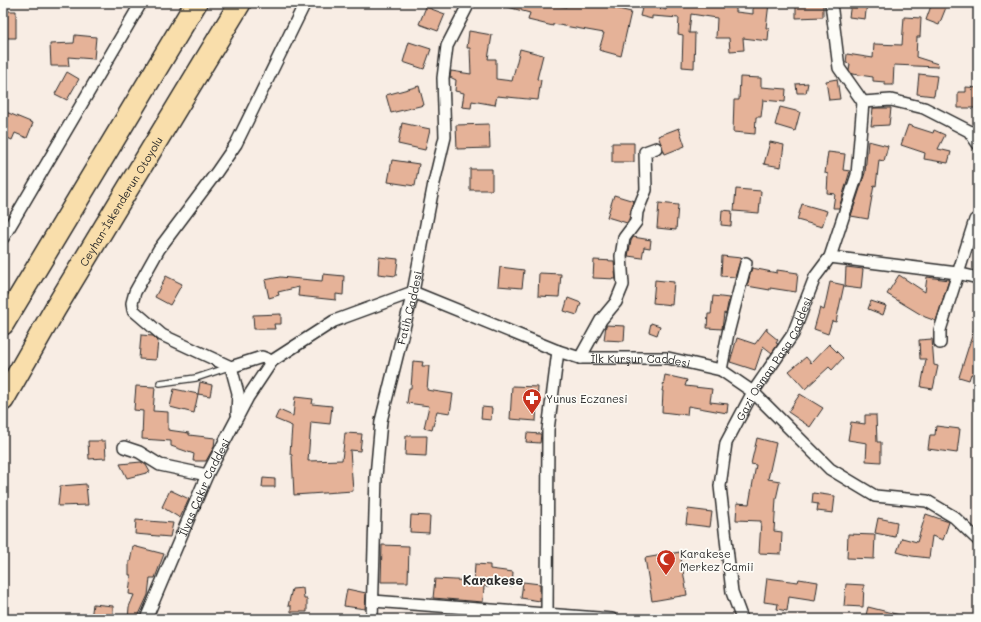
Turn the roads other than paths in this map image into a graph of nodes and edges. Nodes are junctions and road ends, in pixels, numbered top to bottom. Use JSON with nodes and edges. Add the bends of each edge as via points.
{"nodes":[{"id":1,"x":141,"y":3,"type":"edge"},
{"id":2,"x":196,"y":3,"type":"edge"},
{"id":3,"x":240,"y":3,"type":"edge"},
{"id":4,"x":305,"y":3,"type":"edge"},
{"id":5,"x":469,"y":3,"type":"edge"},
{"id":6,"x":830,"y":3,"type":"edge"},
{"id":7,"x":863,"y":102,"type":"junction"},
{"id":8,"x":974,"y":129,"type":"edge"},
{"id":9,"x":978,"y":144,"type":"edge"},
{"id":10,"x":656,"y":148,"type":"dead end"},
{"id":11,"x":975,"y":220,"type":"dead end"},
{"id":12,"x":3,"y":237,"type":"edge"},
{"id":13,"x":830,"y":257,"type":"junction"},
{"id":14,"x":746,"y":263,"type":"dead end"},
{"id":15,"x":957,"y":274,"type":"junction"},
{"id":16,"x":978,"y":278,"type":"edge"},
{"id":17,"x":413,"y":292,"type":"junction"},
{"id":18,"x":3,"y":324,"type":"edge"},
{"id":19,"x":940,"y":343,"type":"dead end"},
{"id":20,"x":558,"y":351,"type":"junction"},
{"id":21,"x":580,"y":358,"type":"junction"},
{"id":22,"x":272,"y":361,"type":"junction"},
{"id":23,"x":231,"y":367,"type":"junction"},
{"id":24,"x":721,"y":370,"type":"junction"},
{"id":25,"x":160,"y":383,"type":"dead end"},
{"id":26,"x":753,"y":392,"type":"junction"},
{"id":27,"x":3,"y":400,"type":"edge"},
{"id":28,"x":236,"y":421,"type":"junction"},
{"id":29,"x":124,"y":447,"type":"dead end"},
{"id":30,"x":207,"y":475,"type":"junction"},
{"id":31,"x":978,"y":540,"type":"edge"},
{"id":32,"x":373,"y":601,"type":"junction"},
{"id":33,"x":547,"y":614,"type":"junction"},
{"id":34,"x":146,"y":619,"type":"edge"},
{"id":35,"x":372,"y":619,"type":"edge"},
{"id":36,"x":612,"y":619,"type":"edge"},
{"id":37,"x":742,"y":619,"type":"edge"}],
"edges":[{"from":1,"to":12,"type":"street"},
{"from":2,"to":18,"type":"highway"},
{"from":3,"to":27,"type":"highway","name":"Ceyhan-İskenderun Otoyolu","via":[[59,302]]},
{"from":4,"to":23,"type":"street","via":[[236,144],[159,249],[135,292],[132,303],[133,310],[162,335]]},
{"from":5,"to":17,"type":"street","name":"Fatih Caddesi","via":[[447,46],[443,78],[445,137]]},
{"from":6,"to":7,"type":"street","via":[[839,68]]},
{"from":7,"to":8,"type":"street","via":[[891,100],[924,108]]},
{"from":7,"to":13,"type":"street","name":"Gazi Osman Paşa Caddesi","via":[[857,175]]},
{"from":8,"to":9,"type":"street"},
{"from":10,"to":21,"type":"street","via":[[646,152],[646,190],[637,212],[636,222],[624,238],[621,256],[623,285],[616,302],[601,320]]},
{"from":11,"to":15,"type":"street"},
{"from":13,"to":15,"type":"street"},
{"from":13,"to":26,"type":"street","name":"Gazi Osman Paşa Caddesi","via":[[815,277],[793,334]]},
{"from":14,"to":24,"type":"street"},
{"from":15,"to":16,"type":"street"},
{"from":15,"to":19,"type":"street","via":[[940,330]]},
{"from":17,"to":20,"type":"street","name":"İlk Kurşun Caddesi"},
{"from":17,"to":22,"type":"street","via":[[334,320]]},
{"from":17,"to":32,"type":"street","name":"Fatih Caddesi","via":[[381,421],[376,476]]},
{"from":20,"to":21,"type":"street","name":"İlk Kurşun Caddesi"},
{"from":20,"to":33,"type":"street","via":[[548,430]]},
{"from":21,"to":24,"type":"street","name":"İlk Kurşun Caddesi","via":[[668,358]]},
{"from":22,"to":23,"type":"street","via":[[262,357]]},
{"from":22,"to":28,"type":"street","name":"İlyas Çakır Caddesi","via":[[248,397]]},
{"from":23,"to":25,"type":"lane","via":[[196,378]]},
{"from":23,"to":28,"type":"street","via":[[238,393]]},
{"from":24,"to":26,"type":"street","name":"İlk Kurşun Caddesi"},
{"from":26,"to":31,"type":"street","name":"İlk Kurşun Caddesi","via":[[830,469],[875,496],[927,501],[954,517]]},
{"from":26,"to":37,"type":"street","name":"Gazi Osman Paşa Caddesi","via":[[726,443],[720,486],[732,592]]},
{"from":28,"to":30,"type":"street","name":"İlyas Çakır Caddesi"},
{"from":29,"to":30,"type":"street","via":[[139,452],[160,465]]},
{"from":30,"to":34,"type":"street","name":"İlyas Çakır Caddesi"},
{"from":32,"to":33,"type":"street"},
{"from":32,"to":35,"type":"street","name":"Fatih Caddesi"},
{"from":33,"to":36,"type":"street"}]}
